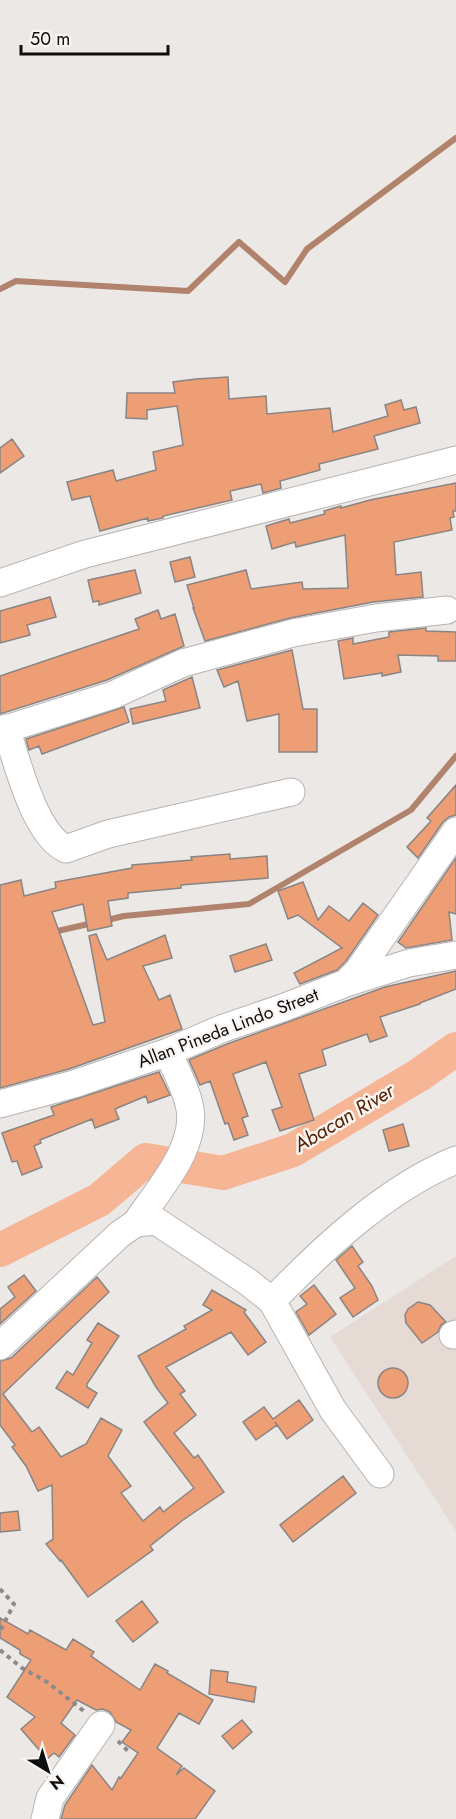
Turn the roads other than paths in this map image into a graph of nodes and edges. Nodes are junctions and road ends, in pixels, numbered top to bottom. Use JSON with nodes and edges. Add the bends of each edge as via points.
{"nodes":[{"id":1,"x":456,"y":460,"type":"edge"},
{"id":2,"x":0,"y":583,"type":"edge"},
{"id":3,"x":447,"y":610,"type":"dead end"},
{"id":4,"x":3,"y":729,"type":"edge"},
{"id":5,"x":291,"y":792,"type":"dead end"},
{"id":6,"x":456,"y":831,"type":"edge"},
{"id":7,"x":456,"y":955,"type":"edge"},
{"id":8,"x":346,"y":983,"type":"junction"},
{"id":9,"x":168,"y":1052,"type":"junction"},
{"id":10,"x":0,"y":1104,"type":"edge"},
{"id":11,"x":456,"y":1160,"type":"edge"},
{"id":12,"x":135,"y":1223,"type":"junction"},
{"id":13,"x":272,"y":1301,"type":"junction"},
{"id":14,"x":0,"y":1346,"type":"edge"},
{"id":15,"x":380,"y":1474,"type":"dead end"},
{"id":16,"x":101,"y":1725,"type":"road end"},
{"id":17,"x":45,"y":1819,"type":"edge"}],
"edges":[{"from":1,"to":2,"type":"street","via":[[85,554]]},
{"from":3,"to":4,"type":"street","via":[[293,633],[183,663],[113,694]]},
{"from":4,"to":5,"type":"street","via":[[40,823],[55,844],[66,849],[108,834]]},
{"from":6,"to":8,"type":"street"},
{"from":7,"to":8,"type":"street","name":"Allan Pineda Lindo Street","via":[[409,963]]},
{"from":8,"to":9,"type":"street","name":"Allan Pineda Lindo Street"},
{"from":9,"to":10,"type":"street","name":"Allan Pineda Lindo Street"},
{"from":9,"to":12,"type":"street","via":[[189,1103],[190,1127],[176,1164]]},
{"from":11,"to":13,"type":"street","via":[[366,1215]]},
{"from":12,"to":13,"type":"street","via":[[156,1221]]},
{"from":12,"to":14,"type":"street","via":[[96,1254]]},
{"from":13,"to":15,"type":"street","via":[[333,1410]]},
{"from":16,"to":17,"type":"street","via":[[50,1798]]}]}
